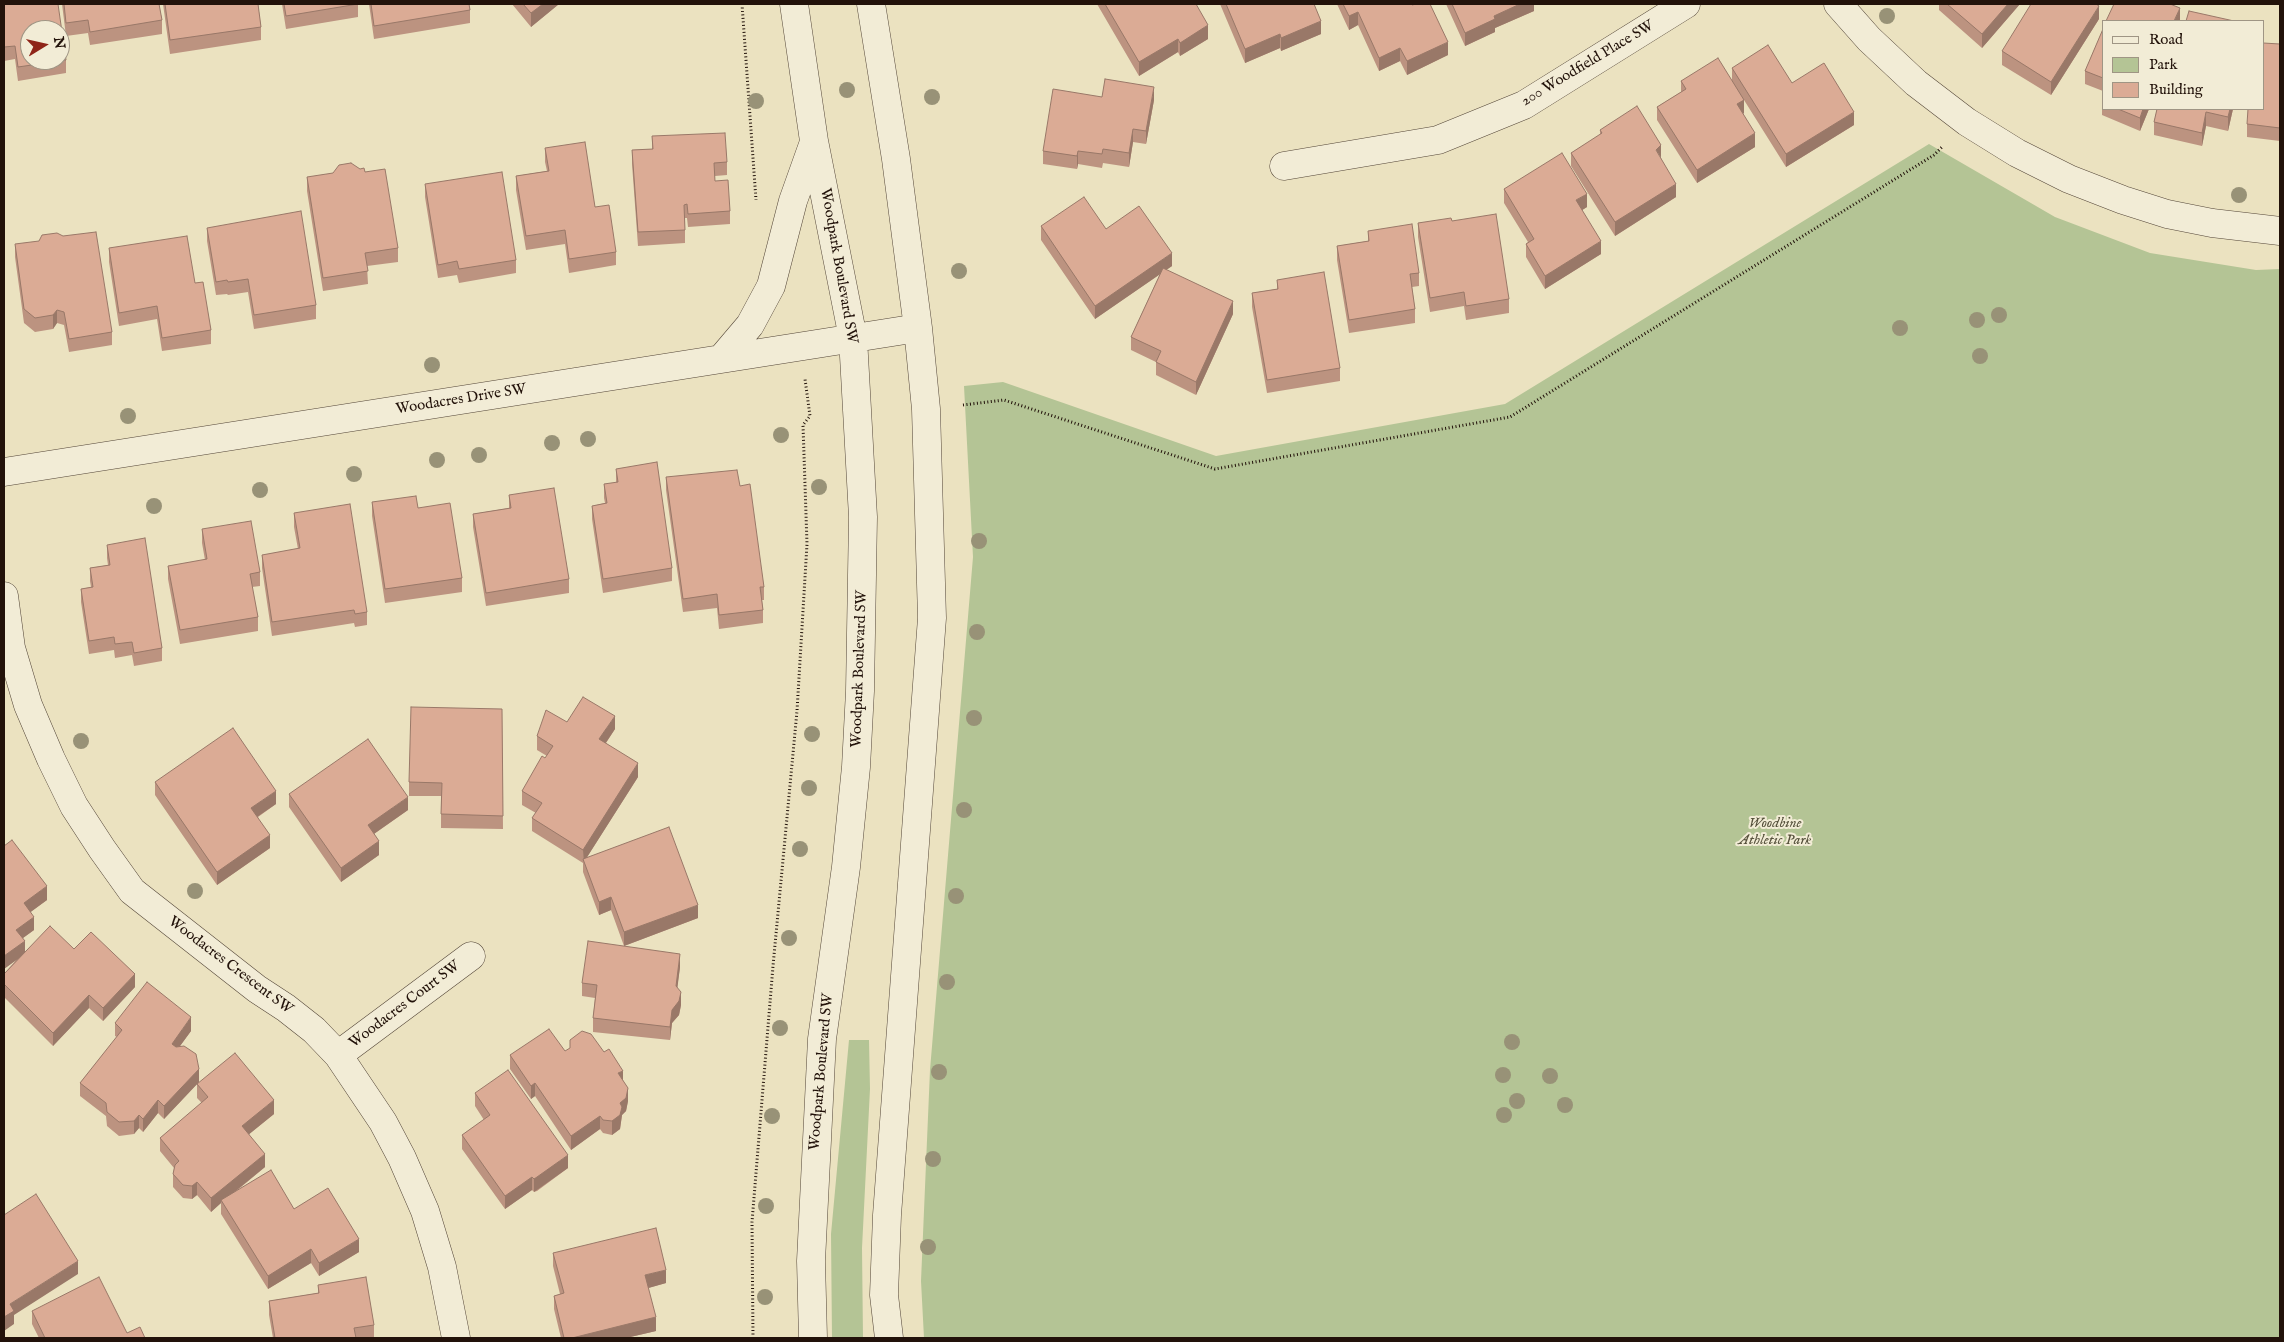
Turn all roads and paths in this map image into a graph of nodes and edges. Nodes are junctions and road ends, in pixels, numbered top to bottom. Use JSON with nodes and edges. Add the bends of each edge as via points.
{"nodes":[{"id":1,"x":742,"y":4,"type":"edge"},
{"id":2,"x":794,"y":4,"type":"edge"},
{"id":3,"x":871,"y":4,"type":"edge"},
{"id":4,"x":1686,"y":4,"type":"edge"},
{"id":5,"x":1838,"y":4,"type":"edge"},
{"id":6,"x":1968,"y":122,"type":"junction"},
{"id":7,"x":814,"y":141,"type":"junction"},
{"id":8,"x":1284,"y":166,"type":"dead end"},
{"id":9,"x":756,"y":206,"type":"dead end"},
{"id":10,"x":2280,"y":231,"type":"edge"},
{"id":11,"x":918,"y":328,"type":"junction"},
{"id":12,"x":853,"y":338,"type":"junction"},
{"id":13,"x":800,"y":347,"type":"junction"},
{"id":14,"x":722,"y":358,"type":"junction"},
{"id":15,"x":962,"y":405,"type":"dead end"},
{"id":16,"x":4,"y":472,"type":"edge"},
{"id":17,"x":4,"y":596,"type":"edge"},
{"id":18,"x":471,"y":956,"type":"dead end"},
{"id":19,"x":338,"y":1055,"type":"junction"},
{"id":20,"x":456,"y":1338,"type":"edge"},
{"id":21,"x":753,"y":1338,"type":"edge"},
{"id":22,"x":813,"y":1338,"type":"edge"},
{"id":23,"x":889,"y":1338,"type":"edge"}],
"edges":[{"from":1,"to":9,"type":"path"},
{"from":2,"to":7,"type":"street","name":"Woodpark Boulevard SW"},
{"from":3,"to":11,"type":"street"},
{"from":4,"to":8,"type":"street","name":"200 Woodfield Place SW","via":[[1524,104],[1438,140]]},
{"from":5,"to":6,"type":"street","via":[[1916,83]]},
{"from":6,"to":10,"type":"street","via":[[2017,153],[2123,200],[2167,214],[2212,223]]},
{"from":6,"to":15,"type":"path","via":[[1934,155],[1510,417],[1215,469],[1004,400]]},
{"from":7,"to":12,"type":"street","name":"Woodpark Boulevard SW"},
{"from":7,"to":14,"type":"street","via":[[771,286],[750,325]]},
{"from":11,"to":12,"type":"street","name":"Woodacres Drive SW"},
{"from":11,"to":23,"type":"street","via":[[926,409],[932,618],[887,1215],[884,1295]]},
{"from":12,"to":13,"type":"street","name":"Woodacres Drive SW"},
{"from":12,"to":22,"type":"street","name":"Woodpark Boulevard SW","via":[[863,517],[860,691],[846,867],[822,1039],[812,1252]]},
{"from":13,"to":14,"type":"street","name":"Woodacres Drive SW"},
{"from":13,"to":21,"type":"path","via":[[810,416],[803,425],[806,544],[797,711],[752,1222]]},
{"from":14,"to":16,"type":"street","name":"Woodacres Drive SW"},
{"from":17,"to":19,"type":"street","name":"Woodacres Crescent SW","via":[[12,648],[28,705],[51,759],[74,806],[132,891],[256,989],[314,1030]]},
{"from":18,"to":19,"type":"street","name":"Woodacres Court SW"},
{"from":19,"to":20,"type":"street","name":"Woodacres Crescent SW","via":[[383,1122],[402,1158],[442,1267]]}]}
